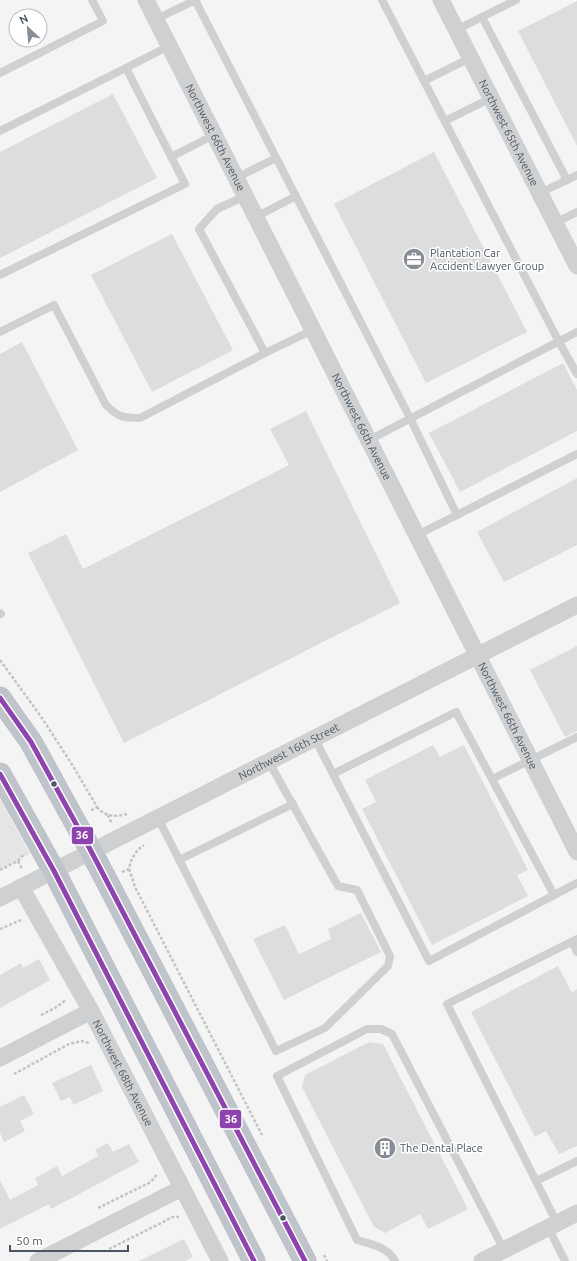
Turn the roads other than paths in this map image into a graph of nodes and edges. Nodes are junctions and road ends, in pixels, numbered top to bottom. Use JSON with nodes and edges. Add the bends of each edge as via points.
{"nodes":[{"id":1,"x":92,"y":0,"type":"edge"},
{"id":2,"x":146,"y":0,"type":"edge"},
{"id":3,"x":195,"y":0,"type":"edge"},
{"id":4,"x":382,"y":0,"type":"edge"},
{"id":5,"x":441,"y":0,"type":"edge"},
{"id":6,"x":516,"y":0,"type":"edge"},
{"id":7,"x":482,"y":17,"type":"junction"},
{"id":8,"x":156,"y":20,"type":"junction"},
{"id":9,"x":456,"y":30,"type":"junction"},
{"id":10,"x":169,"y":46,"type":"junction"},
{"id":11,"x":470,"y":58,"type":"junction"},
{"id":12,"x":126,"y":68,"type":"junction"},
{"id":13,"x":0,"y":73,"type":"edge"},
{"id":14,"x":424,"y":81,"type":"junction"},
{"id":15,"x":491,"y":98,"type":"junction"},
{"id":16,"x":445,"y":121,"type":"junction"},
{"id":17,"x":0,"y":131,"type":"edge"},
{"id":18,"x":214,"y":135,"type":"junction"},
{"id":19,"x":171,"y":157,"type":"junction"},
{"id":20,"x":276,"y":158,"type":"junction"},
{"id":21,"x":577,"y":175,"type":"edge"},
{"id":22,"x":236,"y":178,"type":"junction"},
{"id":23,"x":567,"y":180,"type":"junction"},
{"id":24,"x":540,"y":193,"type":"junction"},
{"id":25,"x":245,"y":196,"type":"junction"},
{"id":26,"x":296,"y":196,"type":"junction"},
{"id":27,"x":577,"y":212,"type":"edge"},
{"id":28,"x":256,"y":217,"type":"junction"},
{"id":29,"x":555,"y":223,"type":"junction"},
{"id":30,"x":577,"y":266,"type":"edge"},
{"id":31,"x":0,"y":275,"type":"edge"},
{"id":32,"x":313,"y":330,"type":"junction"},
{"id":33,"x":0,"y":332,"type":"edge"},
{"id":34,"x":577,"y":332,"type":"edge"},
{"id":35,"x":559,"y":342,"type":"junction"},
{"id":36,"x":265,"y":353,"type":"junction"},
{"id":37,"x":577,"y":374,"type":"edge"},
{"id":38,"x":410,"y":418,"type":"junction"},
{"id":39,"x":369,"y":440,"type":"junction"},
{"id":40,"x":577,"y":454,"type":"edge"},
{"id":41,"x":457,"y":515,"type":"junction"},
{"id":42,"x":417,"y":535,"type":"junction"},
{"id":43,"x":577,"y":605,"type":"edge"},
{"id":44,"x":478,"y":656,"type":"junction"},
{"id":45,"x":0,"y":698,"type":"edge"},
{"id":46,"x":577,"y":737,"type":"edge"},
{"id":47,"x":315,"y":739,"type":"junction"},
{"id":48,"x":531,"y":760,"type":"junction"},
{"id":49,"x":269,"y":762,"type":"junction"},
{"id":50,"x":0,"y":774,"type":"edge"},
{"id":51,"x":333,"y":774,"type":"junction"},
{"id":52,"x":492,"y":779,"type":"junction"},
{"id":53,"x":293,"y":804,"type":"junction"},
{"id":54,"x":158,"y":818,"type":"junction"},
{"id":55,"x":576,"y":850,"type":"edge"},
{"id":56,"x":91,"y":852,"type":"junction"},
{"id":57,"x":179,"y":860,"type":"junction"},
{"id":58,"x":54,"y":871,"type":"junction"},
{"id":59,"x":577,"y":883,"type":"edge"},
{"id":60,"x":21,"y":887,"type":"junction"},
{"id":61,"x":554,"y":895,"type":"junction"},
{"id":62,"x":0,"y":898,"type":"edge"},
{"id":63,"x":574,"y":940,"type":"edge"},
{"id":64,"x":577,"y":952,"type":"edge"},
{"id":65,"x":91,"y":1011,"type":"junction"},
{"id":66,"x":0,"y":1058,"type":"edge"},
{"id":67,"x":577,"y":1161,"type":"edge"},
{"id":68,"x":536,"y":1181,"type":"junction"},
{"id":69,"x":182,"y":1188,"type":"junction"},
{"id":70,"x":577,"y":1213,"type":"edge"},
{"id":71,"x":552,"y":1225,"type":"junction"},
{"id":72,"x":504,"y":1250,"type":"junction"},
{"id":73,"x":314,"y":1257,"type":"edge"},
{"id":74,"x":38,"y":1261,"type":"edge"},
{"id":75,"x":220,"y":1261,"type":"edge"},
{"id":76,"x":254,"y":1261,"type":"edge"},
{"id":77,"x":395,"y":1261,"type":"edge"},
{"id":78,"x":482,"y":1261,"type":"edge"},
{"id":79,"x":565,"y":1261,"type":"edge"}],
"edges":[{"from":1,"to":13,"type":"lane","via":[[103,21]]},
{"from":2,"to":8,"type":"street","name":"Northwest 66th Avenue"},
{"from":3,"to":8,"type":"lane"},
{"from":3,"to":20,"type":"lane"},
{"from":4,"to":14,"type":"lane"},
{"from":5,"to":9,"type":"street","name":"Northwest 65th Avenue"},
{"from":6,"to":7,"type":"lane"},
{"from":7,"to":9,"type":"lane"},
{"from":7,"to":23,"type":"lane"},
{"from":8,"to":10,"type":"street","name":"Northwest 66th Avenue"},
{"from":9,"to":11,"type":"street","name":"Northwest 65th Avenue"},
{"from":10,"to":12,"type":"lane"},
{"from":10,"to":18,"type":"street","name":"Northwest 66th Avenue"},
{"from":11,"to":14,"type":"lane"},
{"from":11,"to":15,"type":"street","name":"Northwest 65th Avenue"},
{"from":12,"to":17,"type":"lane"},
{"from":12,"to":19,"type":"lane"},
{"from":14,"to":16,"type":"lane"},
{"from":15,"to":16,"type":"lane"},
{"from":15,"to":24,"type":"street","name":"Northwest 65th Avenue"},
{"from":16,"to":35,"type":"lane"},
{"from":18,"to":19,"type":"lane"},
{"from":18,"to":22,"type":"street","name":"Northwest 66th Avenue"},
{"from":19,"to":31,"type":"lane","via":[[185,184]]},
{"from":20,"to":22,"type":"lane"},
{"from":20,"to":26,"type":"lane"},
{"from":21,"to":23,"type":"lane"},
{"from":22,"to":25,"type":"street","name":"Northwest 66th Avenue"},
{"from":23,"to":24,"type":"lane"},
{"from":24,"to":29,"type":"street","name":"Northwest 65th Avenue"},
{"from":25,"to":28,"type":"street","name":"Northwest 66th Avenue"},
{"from":25,"to":36,"type":"lane","via":[[217,209],[199,228]]},
{"from":26,"to":28,"type":"lane"},
{"from":26,"to":38,"type":"lane"},
{"from":27,"to":29,"type":"lane"},
{"from":28,"to":32,"type":"street","name":"Northwest 66th Avenue"},
{"from":29,"to":30,"type":"street","name":"Northwest 65th Avenue"},
{"from":32,"to":36,"type":"lane"},
{"from":32,"to":39,"type":"street","name":"Northwest 66th Avenue"},
{"from":33,"to":36,"type":"lane","via":[[54,305],[106,406],[115,415],[126,418],[140,418]]},
{"from":34,"to":35,"type":"lane"},
{"from":35,"to":37,"type":"lane"},
{"from":35,"to":38,"type":"lane"},
{"from":38,"to":39,"type":"lane"},
{"from":38,"to":41,"type":"lane"},
{"from":39,"to":42,"type":"street","name":"Northwest 66th Avenue"},
{"from":40,"to":41,"type":"lane"},
{"from":41,"to":42,"type":"lane"},
{"from":42,"to":44,"type":"street","name":"Northwest 66th Avenue"},
{"from":43,"to":44,"type":"street","name":"Northwest 16th Street"},
{"from":44,"to":47,"type":"street","name":"Northwest 16th Street"},
{"from":44,"to":48,"type":"street","name":"Northwest 66th Avenue"},
{"from":45,"to":56,"type":"highway","via":[[31,742]]},
{"from":46,"to":48,"type":"lane"},
{"from":47,"to":49,"type":"street","name":"Northwest 16th Street"},
{"from":47,"to":51,"type":"lane"},
{"from":48,"to":52,"type":"lane"},
{"from":48,"to":55,"type":"street","name":"Northwest 66th Avenue"},
{"from":49,"to":53,"type":"lane"},
{"from":49,"to":54,"type":"street","name":"Northwest 16th Street"},
{"from":50,"to":58,"type":"highway"},
{"from":51,"to":52,"type":"lane","via":[[456,712]]},
{"from":51,"to":61,"type":"lane","via":[[428,961]]},
{"from":52,"to":61,"type":"lane"},
{"from":53,"to":57,"type":"lane"},
{"from":53,"to":57,"type":"lane","via":[[338,886],[357,890],[390,956],[388,966],[324,1028],[276,1051]]},
{"from":54,"to":56,"type":"street","name":"Northwest 16th Street"},
{"from":54,"to":57,"type":"lane"},
{"from":56,"to":58,"type":"street","name":"Northwest 16th Street"},
{"from":56,"to":73,"type":"highway"},
{"from":58,"to":60,"type":"street","name":"Northwest 16th Street"},
{"from":58,"to":76,"type":"highway"},
{"from":59,"to":61,"type":"lane"},
{"from":60,"to":62,"type":"street","name":"Northwest 16th Street"},
{"from":60,"to":65,"type":"street","name":"Northwest 68th Avenue"},
{"from":63,"to":64,"type":"lane"},
{"from":63,"to":68,"type":"lane","via":[[447,1004]]},
{"from":65,"to":66,"type":"street"},
{"from":65,"to":69,"type":"street","name":"Northwest 68th Avenue"},
{"from":67,"to":68,"type":"lane"},
{"from":68,"to":71,"type":"lane"},
{"from":69,"to":74,"type":"street"},
{"from":69,"to":75,"type":"street","name":"Northwest 68th Avenue"},
{"from":70,"to":71,"type":"street"},
{"from":71,"to":72,"type":"street"},
{"from":71,"to":79,"type":"lane"},
{"from":72,"to":77,"type":"lane","via":[[392,1034],[381,1029],[367,1029],[277,1076],[357,1240],[381,1247],[392,1254]]},
{"from":72,"to":78,"type":"street"}]}
